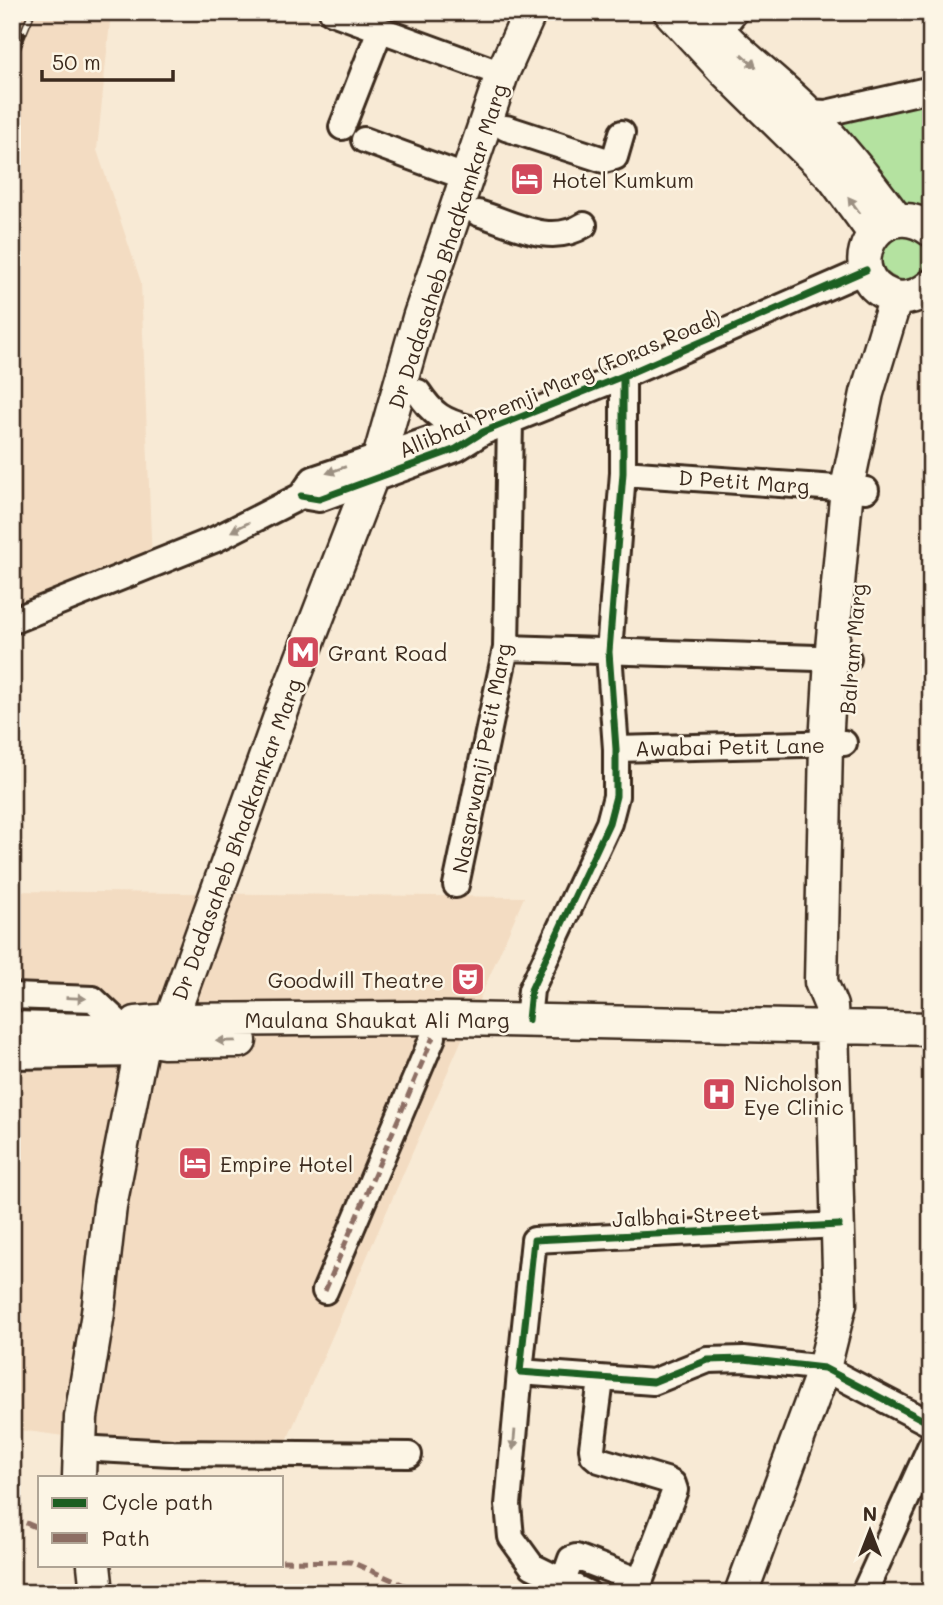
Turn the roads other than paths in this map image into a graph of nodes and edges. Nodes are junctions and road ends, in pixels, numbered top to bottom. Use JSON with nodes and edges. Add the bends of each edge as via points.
{"nodes":[{"id":1,"x":332,"y":12,"type":"edge"},
{"id":2,"x":530,"y":12,"type":"edge"},
{"id":3,"x":552,"y":12,"type":"edge"},
{"id":4,"x":670,"y":12,"type":"edge"},
{"id":5,"x":718,"y":19,"type":"edge"},
{"id":6,"x":380,"y":30,"type":"junction"},
{"id":7,"x":502,"y":74,"type":"junction"},
{"id":8,"x":931,"y":89,"type":"edge"},
{"id":9,"x":807,"y":112,"type":"junction"},
{"id":10,"x":342,"y":127,"type":"dead end"},
{"id":11,"x":506,"y":128,"type":"junction"},
{"id":12,"x":622,"y":133,"type":"dead end"},
{"id":13,"x":364,"y":140,"type":"dead end"},
{"id":14,"x":842,"y":169,"type":"junction"},
{"id":15,"x":465,"y":177,"type":"dead end"},
{"id":16,"x":478,"y":213,"type":"junction"},
{"id":17,"x":584,"y":225,"type":"dead end"},
{"id":18,"x":885,"y":226,"type":"junction"},
{"id":19,"x":931,"y":230,"type":"edge"},
{"id":20,"x":866,"y":270,"type":"junction"},
{"id":21,"x":914,"y":293,"type":"edge"},
{"id":22,"x":623,"y":376,"type":"junction"},
{"id":23,"x":418,"y":392,"type":"junction"},
{"id":24,"x":510,"y":421,"type":"junction"},
{"id":25,"x":483,"y":432,"type":"junction"},
{"id":26,"x":384,"y":464,"type":"junction"},
{"id":27,"x":623,"y":472,"type":"junction"},
{"id":28,"x":857,"y":489,"type":"junction"},
{"id":29,"x":12,"y":621,"type":"edge"},
{"id":30,"x":506,"y":648,"type":"junction"},
{"id":31,"x":609,"y":652,"type":"junction"},
{"id":32,"x":839,"y":659,"type":"junction"},
{"id":33,"x":835,"y":743,"type":"junction"},
{"id":34,"x":616,"y":749,"type":"junction"},
{"id":35,"x":456,"y":885,"type":"dead end"},
{"id":36,"x":12,"y":996,"type":"edge"},
{"id":37,"x":528,"y":1020,"type":"junction"},
{"id":38,"x":832,"y":1025,"type":"junction"},
{"id":39,"x":12,"y":1028,"type":"edge"},
{"id":40,"x":931,"y":1028,"type":"edge"},
{"id":41,"x":149,"y":1034,"type":"junction"},
{"id":42,"x":433,"y":1037,"type":"junction"},
{"id":43,"x":931,"y":1048,"type":"edge"},
{"id":44,"x":12,"y":1056,"type":"edge"},
{"id":45,"x":839,"y":1225,"type":"junction"},
{"id":46,"x":325,"y":1291,"type":"dead end"},
{"id":47,"x":824,"y":1368,"type":"junction"},
{"id":48,"x":520,"y":1372,"type":"junction"},
{"id":49,"x":601,"y":1380,"type":"junction"},
{"id":50,"x":931,"y":1424,"type":"edge"},
{"id":51,"x":931,"y":1445,"type":"edge"},
{"id":52,"x":409,"y":1455,"type":"dead end"},
{"id":53,"x":96,"y":1463,"type":"edge"},
{"id":54,"x":79,"y":1476,"type":"edge"},
{"id":55,"x":77,"y":1566,"type":"edge"},
{"id":56,"x":94,"y":1566,"type":"edge"},
{"id":57,"x":560,"y":1587,"type":"edge"},
{"id":58,"x":80,"y":1593,"type":"edge"},
{"id":59,"x":97,"y":1593,"type":"edge"},
{"id":60,"x":587,"y":1593,"type":"edge"},
{"id":61,"x":741,"y":1593,"type":"edge"},
{"id":62,"x":864,"y":1593,"type":"edge"}],
"edges":[{"from":1,"to":6,"type":"street"},
{"from":2,"to":7,"type":"main road","name":"Dr Dadasaheb Bhadkamkar Marg"},
{"from":3,"to":11,"type":"main road","name":"Dr Dadasaheb Bhadkamkar Marg"},
{"from":4,"to":14,"type":"main road","via":[[724,70]]},
{"from":5,"to":9,"type":"main road","one_way":true},
{"from":6,"to":7,"type":"street"},
{"from":6,"to":10,"type":"street"},
{"from":7,"to":26,"type":"main road","name":"Dr Dadasaheb Bhadkamkar Marg","via":[[419,318]]},
{"from":8,"to":9,"type":"street","via":[[825,113]]},
{"from":9,"to":14,"type":"main road"},
{"from":11,"to":12,"type":"street","via":[[604,160],[615,157]]},
{"from":11,"to":16,"type":"main road","name":"Dr Dadasaheb Bhadkamkar Marg"},
{"from":13,"to":15,"type":"street"},
{"from":14,"to":18,"type":"main road"},
{"from":16,"to":17,"type":"street","via":[[546,236],[573,232]]},
{"from":16,"to":23,"type":"main road","name":"Dr Dadasaheb Bhadkamkar Marg"},
{"from":18,"to":19,"type":"main road","via":[[910,220]]},
{"from":18,"to":20,"type":"main road","via":[[867,244]]},
{"from":20,"to":21,"type":"main road","via":[[877,288]]},
{"from":20,"to":22,"type":"street","name":"Allibhai Premji Marg (Foras Road)"},
{"from":21,"to":28,"type":"main road","name":"Balram Marg","via":[[875,395]]},
{"from":22,"to":24,"type":"street","name":"Allibhai Premji Marg (Foras Road)"},
{"from":22,"to":27,"type":"street"},
{"from":23,"to":25,"type":"street","via":[[429,410],[446,422]]},
{"from":23,"to":26,"type":"main road","name":"Dr Dadasaheb Bhadkamkar Marg"},
{"from":24,"to":25,"type":"street","name":"Allibhai Premji Marg (Foras Road)"},
{"from":24,"to":30,"type":"street","name":"Nasarwanji Petit Marg"},
{"from":25,"to":26,"type":"street","name":"Allibhai Premji Marg (Foras Road)","via":[[449,433]]},
{"from":26,"to":29,"type":"street","name":"Allibhai Premji Marg (Foras Road)","one_way":true,"via":[[313,479],[301,496],[216,539]]},
{"from":26,"to":41,"type":"main road","name":"Dr Dadasaheb Bhadkamkar Marg"},
{"from":27,"to":28,"type":"street","name":"D Petit Marg"},
{"from":27,"to":31,"type":"street"},
{"from":28,"to":32,"type":"main road","name":"Balram Marg"},
{"from":30,"to":31,"type":"street"},
{"from":30,"to":35,"type":"street","name":"Nasarwanji Petit Marg"},
{"from":31,"to":32,"type":"street"},
{"from":31,"to":34,"type":"street"},
{"from":32,"to":33,"type":"main road","name":"Balram Marg"},
{"from":33,"to":34,"type":"street","name":"Awabai Petit Lane"},
{"from":33,"to":38,"type":"main road","name":"Balram Marg","via":[[833,854],[821,982]]},
{"from":34,"to":37,"type":"street","via":[[611,817],[531,990]]},
{"from":36,"to":41,"type":"street","one_way":true,"via":[[93,999]]},
{"from":37,"to":38,"type":"main road","name":"Maulana Shaukat Ali Marg"},
{"from":37,"to":41,"type":"main road","name":"Maulana Shaukat Ali Marg","via":[[411,1018]]},
{"from":38,"to":40,"type":"main road","name":"Maulana Shaukat Ali Marg"},
{"from":38,"to":42,"type":"main road","name":"Maulana Shaukat Ali Marg"},
{"from":38,"to":43,"type":"main road","name":"Maulana Shaukat Ali Marg"},
{"from":38,"to":45,"type":"main road","name":"Balram Marg"},
{"from":39,"to":41,"type":"main road"},
{"from":42,"to":41,"type":"main road","name":"Maulana Shaukat Ali Marg","one_way":true},
{"from":41,"to":44,"type":"street"},
{"from":41,"to":53,"type":"main road","name":"Dr Dadasaheb Bhadkamkar Marg","via":[[143,1132],[113,1316]]},
{"from":41,"to":54,"type":"main road","name":"Dr Dadasaheb Bhadkamkar Marg","via":[[110,1206],[81,1417]]},
{"from":42,"to":46,"type":"street"},
{"from":45,"to":47,"type":"main road","name":"Balram Marg","via":[[840,1304]]},
{"from":45,"to":48,"type":"street","name":"Jalbhai Street","via":[[534,1240]]},
{"from":47,"to":49,"type":"street","via":[[708,1360],[653,1382]]},
{"from":47,"to":50,"type":"street"},
{"from":47,"to":61,"type":"main road","name":"Balram Marg"},
{"from":48,"to":49,"type":"street"},
{"from":48,"to":57,"type":"street","one_way":true,"via":[[508,1505],[511,1536],[532,1566]]},
{"from":49,"to":57,"type":"street","via":[[593,1455],[666,1480],[675,1490],[641,1579],[576,1557]]},
{"from":51,"to":62,"type":"street"},
{"from":52,"to":53,"type":"street","via":[[172,1453]]},
{"from":55,"to":58,"type":"main road"},
{"from":56,"to":59,"type":"main road"},
{"from":57,"to":60,"type":"street"}]}
